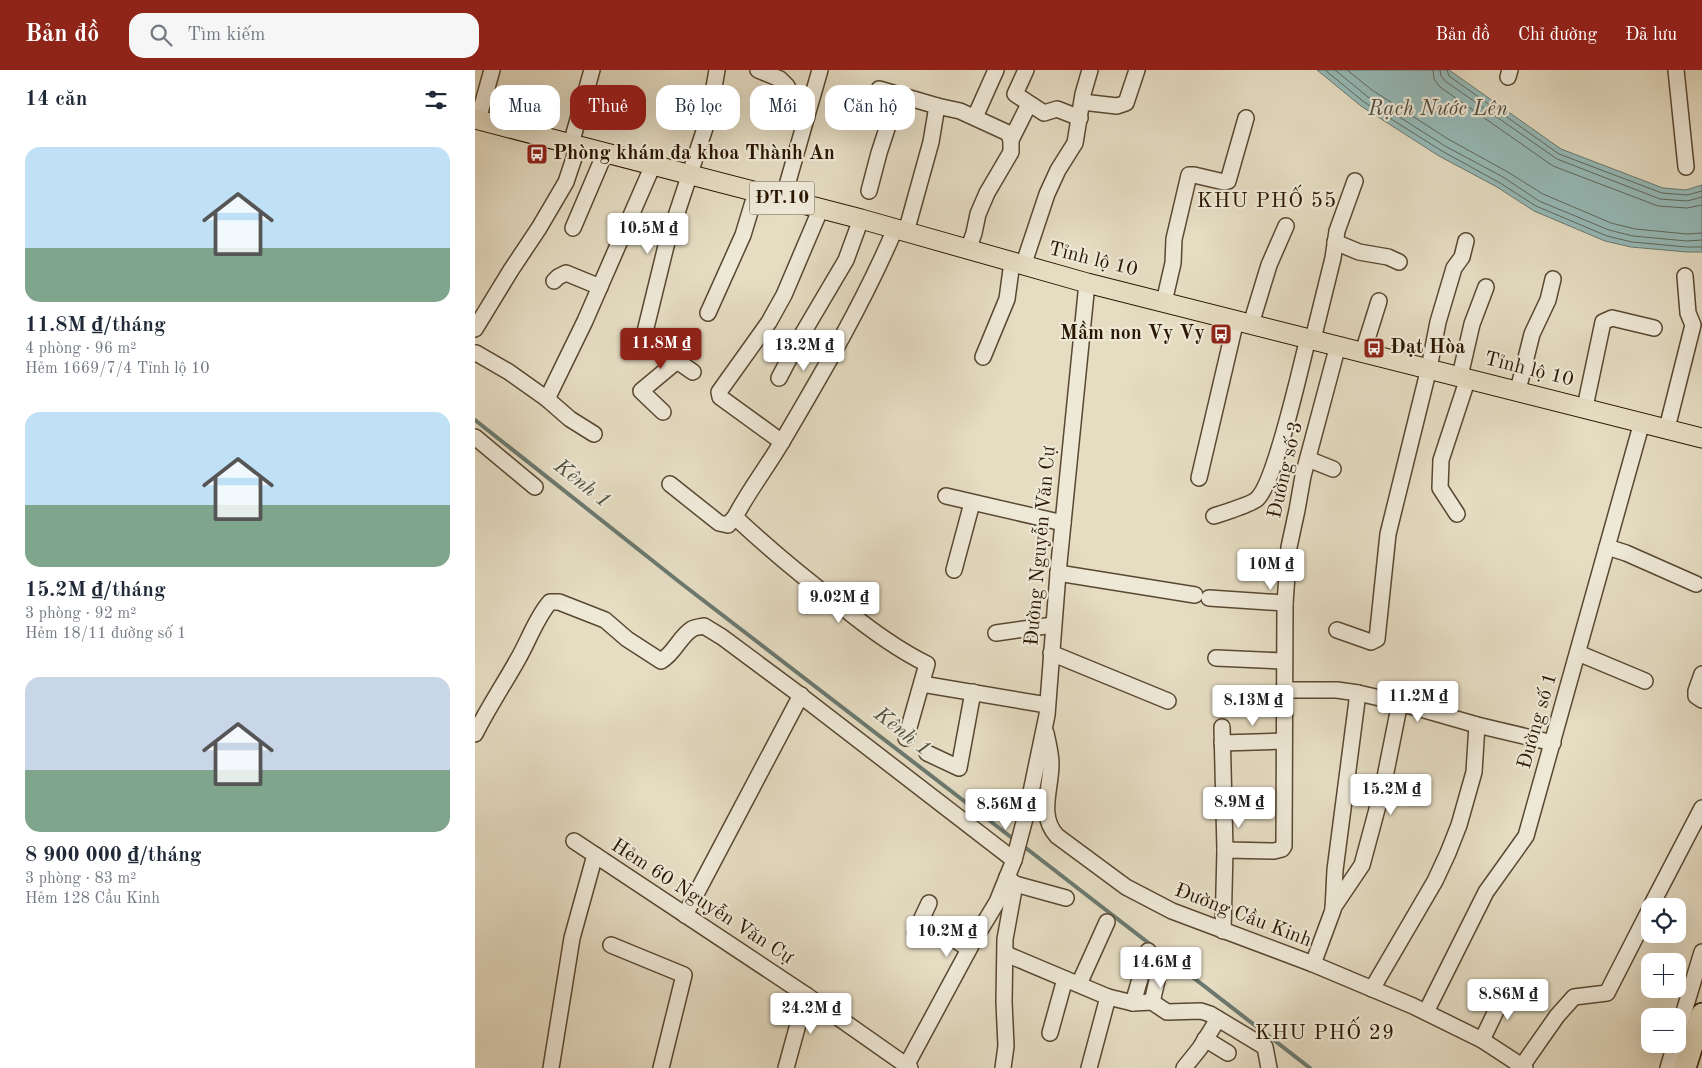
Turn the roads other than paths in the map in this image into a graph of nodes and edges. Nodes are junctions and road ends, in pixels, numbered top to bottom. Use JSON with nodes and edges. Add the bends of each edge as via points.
{"nodes":[{"id":1,"x":492,"y":70,"type":"edge"},
{"id":2,"x":592,"y":70,"type":"edge"},
{"id":3,"x":717,"y":70,"type":"edge"},
{"id":4,"x":759,"y":70,"type":"edge"},
{"id":5,"x":820,"y":70,"type":"edge"},
{"id":6,"x":1026,"y":70,"type":"edge"},
{"id":7,"x":1090,"y":70,"type":"edge"},
{"id":8,"x":1676,"y":70,"type":"edge"},
{"id":9,"x":1136,"y":73,"type":"edge"},
{"id":10,"x":991,"y":74,"type":"edge"},
{"id":11,"x":786,"y":85,"type":"edge"},
{"id":12,"x":815,"y":88,"type":"edge"},
{"id":13,"x":1015,"y":94,"type":"junction"},
{"id":14,"x":915,"y":100,"type":"edge"},
{"id":15,"x":1082,"y":102,"type":"junction"},
{"id":16,"x":1029,"y":104,"type":"junction"},
{"id":17,"x":937,"y":106,"type":"junction"},
{"id":18,"x":975,"y":117,"type":"junction"},
{"id":19,"x":1080,"y":118,"type":"junction"},
{"id":20,"x":1246,"y":118,"type":"dead end"},
{"id":21,"x":477,"y":120,"type":"edge"},
{"id":22,"x":803,"y":130,"type":"edge"},
{"id":23,"x":887,"y":130,"type":"edge"},
{"id":24,"x":1011,"y":140,"type":"junction"},
{"id":25,"x":575,"y":145,"type":"junction"},
{"id":26,"x":605,"y":153,"type":"junction"},
{"id":27,"x":653,"y":165,"type":"junction"},
{"id":28,"x":1686,"y":167,"type":"dead end"},
{"id":29,"x":689,"y":174,"type":"junction"},
{"id":30,"x":1355,"y":180,"type":"dead end"},
{"id":31,"x":869,"y":191,"type":"dead end"},
{"id":32,"x":756,"y":192,"type":"junction"},
{"id":33,"x":783,"y":199,"type":"junction"},
{"id":34,"x":821,"y":208,"type":"junction"},
{"id":35,"x":861,"y":219,"type":"junction"},
{"id":36,"x":1286,"y":226,"type":"dead end"},
{"id":37,"x":573,"y":228,"type":"dead end"},
{"id":38,"x":901,"y":230,"type":"junction"},
{"id":39,"x":1466,"y":241,"type":"dead end"},
{"id":40,"x":1335,"y":242,"type":"junction"},
{"id":41,"x":968,"y":250,"type":"junction"},
{"id":42,"x":1399,"y":262,"type":"dead end"},
{"id":43,"x":1018,"y":264,"type":"junction"},
{"id":44,"x":1685,"y":276,"type":"dead end"},
{"id":45,"x":1553,"y":279,"type":"dead end"},
{"id":46,"x":554,"y":281,"type":"dead end"},
{"id":47,"x":1087,"y":283,"type":"junction"},
{"id":48,"x":599,"y":287,"type":"junction"},
{"id":49,"x":1486,"y":287,"type":"dead end"},
{"id":50,"x":1379,"y":301,"type":"dead end"},
{"id":51,"x":1164,"y":302,"type":"junction"},
{"id":52,"x":708,"y":313,"type":"dead end"},
{"id":53,"x":1243,"y":322,"type":"junction"},
{"id":54,"x":475,"y":328,"type":"edge"},
{"id":55,"x":1655,"y":328,"type":"dead end"},
{"id":56,"x":1310,"y":338,"type":"junction"},
{"id":57,"x":1696,"y":340,"type":"edge"},
{"id":58,"x":1337,"y":345,"type":"junction"},
{"id":59,"x":1363,"y":352,"type":"junction"},
{"id":60,"x":476,"y":353,"type":"dead end"},
{"id":61,"x":983,"y":357,"type":"dead end"},
{"id":62,"x":677,"y":361,"type":"junction"},
{"id":63,"x":1429,"y":368,"type":"junction"},
{"id":64,"x":693,"y":372,"type":"dead end"},
{"id":65,"x":1464,"y":377,"type":"junction"},
{"id":66,"x":779,"y":378,"type":"dead end"},
{"id":67,"x":1518,"y":390,"type":"junction"},
{"id":68,"x":547,"y":399,"type":"junction"},
{"id":69,"x":1585,"y":407,"type":"junction"},
{"id":70,"x":663,"y":412,"type":"dead end"},
{"id":71,"x":1642,"y":422,"type":"junction"},
{"id":72,"x":1667,"y":428,"type":"junction"},
{"id":73,"x":594,"y":434,"type":"dead end"},
{"id":74,"x":475,"y":437,"type":"edge"},
{"id":75,"x":1702,"y":438,"type":"edge"},
{"id":76,"x":782,"y":442,"type":"junction"},
{"id":77,"x":1307,"y":459,"type":"junction"},
{"id":78,"x":1333,"y":469,"type":"dead end"},
{"id":79,"x":1199,"y":478,"type":"dead end"},
{"id":80,"x":670,"y":484,"type":"dead end"},
{"id":81,"x":535,"y":487,"type":"dead end"},
{"id":82,"x":946,"y":496,"type":"dead end"},
{"id":83,"x":972,"y":503,"type":"junction"},
{"id":84,"x":1457,"y":514,"type":"dead end"},
{"id":85,"x":1214,"y":516,"type":"dead end"},
{"id":86,"x":732,"y":521,"type":"junction"},
{"id":87,"x":1063,"y":523,"type":"junction"},
{"id":88,"x":1607,"y":547,"type":"junction"},
{"id":89,"x":954,"y":570,"type":"dead end"},
{"id":90,"x":1058,"y":573,"type":"junction"},
{"id":91,"x":1696,"y":584,"type":"dead end"},
{"id":92,"x":1285,"y":603,"type":"junction"},
{"id":93,"x":1053,"y":625,"type":"junction"},
{"id":94,"x":1337,"y":630,"type":"dead end"},
{"id":95,"x":996,"y":633,"type":"dead end"},
{"id":96,"x":1051,"y":653,"type":"junction"},
{"id":97,"x":1578,"y":653,"type":"junction"},
{"id":98,"x":1216,"y":658,"type":"dead end"},
{"id":99,"x":1284,"y":661,"type":"junction"},
{"id":100,"x":1702,"y":674,"type":"edge"},
{"id":101,"x":1645,"y":681,"type":"dead end"},
{"id":102,"x":922,"y":684,"type":"junction"},
{"id":103,"x":1285,"y":690,"type":"junction"},
{"id":104,"x":973,"y":692,"type":"junction"},
{"id":105,"x":1359,"y":693,"type":"junction"},
{"id":106,"x":801,"y":695,"type":"junction"},
{"id":107,"x":1702,"y":700,"type":"edge"},
{"id":108,"x":1168,"y":701,"type":"dead end"},
{"id":109,"x":1399,"y":702,"type":"junction"},
{"id":110,"x":1047,"y":705,"type":"junction"},
{"id":111,"x":1477,"y":725,"type":"junction"},
{"id":112,"x":1045,"y":727,"type":"junction"},
{"id":113,"x":1222,"y":727,"type":"dead end"},
{"id":114,"x":475,"y":734,"type":"edge"},
{"id":115,"x":906,"y":738,"type":"dead end"},
{"id":116,"x":1284,"y":741,"type":"junction"},
{"id":117,"x":1222,"y":743,"type":"junction"},
{"id":118,"x":1553,"y":743,"type":"junction"},
{"id":119,"x":927,"y":753,"type":"dead end"},
{"id":120,"x":1702,"y":808,"type":"edge"},
{"id":121,"x":574,"y":841,"type":"dead end"},
{"id":122,"x":1225,"y":850,"type":"junction"},
{"id":123,"x":595,"y":855,"type":"junction"},
{"id":124,"x":1014,"y":860,"type":"junction"},
{"id":125,"x":1011,"y":880,"type":"junction"},
{"id":126,"x":1066,"y":898,"type":"dead end"},
{"id":127,"x":1656,"y":898,"type":"edge"},
{"id":128,"x":929,"y":903,"type":"dead end"},
{"id":129,"x":1333,"y":910,"type":"junction"},
{"id":130,"x":685,"y":914,"type":"junction"},
{"id":131,"x":1107,"y":922,"type":"dead end"},
{"id":132,"x":1641,"y":927,"type":"edge"},
{"id":133,"x":1223,"y":932,"type":"junction"},
{"id":134,"x":611,"y":945,"type":"dead end"},
{"id":135,"x":969,"y":949,"type":"junction"},
{"id":136,"x":1147,"y":951,"type":"dead end"},
{"id":137,"x":1702,"y":952,"type":"edge"},
{"id":138,"x":1006,"y":954,"type":"junction"},
{"id":139,"x":1162,"y":960,"type":"dead end"},
{"id":140,"x":1313,"y":964,"type":"junction"},
{"id":141,"x":1072,"y":981,"type":"junction"},
{"id":142,"x":1373,"y":989,"type":"junction"},
{"id":143,"x":1506,"y":990,"type":"dead end"},
{"id":144,"x":807,"y":995,"type":"junction"},
{"id":145,"x":1108,"y":997,"type":"junction"},
{"id":146,"x":1153,"y":1002,"type":"junction"},
{"id":147,"x":1133,"y":1003,"type":"junction"},
{"id":148,"x":1685,"y":1008,"type":"edge"},
{"id":149,"x":1426,"y":1012,"type":"junction"},
{"id":150,"x":1702,"y":1014,"type":"edge"},
{"id":151,"x":1218,"y":1019,"type":"junction"},
{"id":152,"x":1050,"y":1033,"type":"dead end"},
{"id":153,"x":1205,"y":1039,"type":"junction"},
{"id":154,"x":1483,"y":1040,"type":"junction"},
{"id":155,"x":1228,"y":1053,"type":"dead end"},
{"id":156,"x":1672,"y":1053,"type":"edge"},
{"id":157,"x":907,"y":1067,"type":"edge"},
{"id":158,"x":1523,"y":1067,"type":"edge"},
{"id":159,"x":551,"y":1068,"type":"edge"},
{"id":160,"x":661,"y":1068,"type":"edge"},
{"id":161,"x":786,"y":1068,"type":"edge"},
{"id":162,"x":1003,"y":1068,"type":"edge"},
{"id":163,"x":1089,"y":1068,"type":"edge"},
{"id":164,"x":1184,"y":1068,"type":"edge"},
{"id":165,"x":1269,"y":1068,"type":"edge"},
{"id":166,"x":1668,"y":1068,"type":"edge"},
{"id":167,"x":1685,"y":1068,"type":"edge"}],
"edges":[{"from":1,"to":21,"type":"street"},
{"from":2,"to":25,"type":"street"},
{"from":3,"to":29,"type":"street","via":[[709,116]]},
{"from":4,"to":11,"type":"street"},
{"from":5,"to":12,"type":"street"},
{"from":6,"to":13,"type":"street"},
{"from":7,"to":15,"type":"street"},
{"from":8,"to":28,"type":"street"},
{"from":9,"to":15,"type":"street","via":[[1126,103],[1117,106]]},
{"from":10,"to":13,"type":"street"},
{"from":10,"to":18,"type":"street"},
{"from":13,"to":16,"type":"street"},
{"from":14,"to":17,"type":"street"},
{"from":15,"to":19,"type":"street"},
{"from":16,"to":19,"type":"street","via":[[1044,113],[1057,109]]},
{"from":16,"to":24,"type":"street"},
{"from":17,"to":18,"type":"street"},
{"from":17,"to":38,"type":"street","via":[[931,142]]},
{"from":18,"to":24,"type":"street","via":[[1008,133]]},
{"from":19,"to":43,"type":"street","via":[[1075,143],[1058,170]]},
{"from":20,"to":51,"type":"street","via":[[1228,181],[1189,175]]},
{"from":21,"to":25,"type":"main road","name":"Tỉnh lộ 10","number":"ĐT.10"},
{"from":22,"to":33,"type":"street"},
{"from":23,"to":31,"type":"street"},
{"from":24,"to":41,"type":"street","via":[[1011,152],[987,193]]},
{"from":25,"to":26,"type":"main road","name":"Tỉnh lộ 10","number":"ĐT.10"},
{"from":25,"to":54,"type":"street","via":[[565,182]]},
{"from":26,"to":27,"type":"main road","name":"Tỉnh lộ 10","number":"ĐT.10"},
{"from":26,"to":37,"type":"street"},
{"from":27,"to":29,"type":"main road","name":"Tỉnh lộ 10","number":"ĐT.10"},
{"from":27,"to":48,"type":"street"},
{"from":29,"to":32,"type":"main road","name":"Tỉnh lộ 10","number":"ĐT.10"},
{"from":29,"to":62,"type":"street","via":[[666,246],[642,344]]},
{"from":30,"to":40,"type":"street"},
{"from":32,"to":33,"type":"main road","name":"Tỉnh lộ 10","number":"ĐT.10"},
{"from":32,"to":52,"type":"street","via":[[743,235]]},
{"from":33,"to":34,"type":"main road","name":"Tỉnh lộ 10","number":"ĐT.10"},
{"from":34,"to":35,"type":"main road","name":"Tỉnh lộ 10","number":"ĐT.10"},
{"from":34,"to":76,"type":"street","via":[[769,322],[719,392],[720,397]]},
{"from":35,"to":38,"type":"main road","name":"Tỉnh lộ 10","number":"ĐT.10"},
{"from":35,"to":66,"type":"street","via":[[846,260]]},
{"from":36,"to":53,"type":"street"},
{"from":38,"to":41,"type":"main road","name":"Tỉnh lộ 10","number":"ĐT.10"},
{"from":38,"to":76,"type":"street"},
{"from":39,"to":63,"type":"street","via":[[1447,288]]},
{"from":40,"to":42,"type":"street"},
{"from":40,"to":56,"type":"street"},
{"from":41,"to":43,"type":"main road","name":"Tỉnh lộ 10","number":"ĐT.10"},
{"from":43,"to":47,"type":"main road","name":"Tỉnh lộ 10","number":"ĐT.10"},
{"from":43,"to":61,"type":"street"},
{"from":44,"to":57,"type":"street","via":[[1688,313]]},
{"from":45,"to":67,"type":"street","via":[[1548,300],[1532,334]]},
{"from":46,"to":48,"type":"street","via":[[565,273]]},
{"from":47,"to":51,"type":"main road","name":"Tỉnh lộ 10","number":"ĐT.10"},
{"from":47,"to":87,"type":"street","name":"Đường Nguyễn Văn Cự"},
{"from":48,"to":68,"type":"street"},
{"from":49,"to":65,"type":"street","via":[[1472,324]]},
{"from":50,"to":59,"type":"street"},
{"from":51,"to":53,"type":"main road","name":"Tỉnh lộ 10","number":"ĐT.10"},
{"from":53,"to":56,"type":"main road","name":"Tỉnh lộ 10","number":"ĐT.10"},
{"from":53,"to":79,"type":"street"},
{"from":55,"to":69,"type":"street","via":[[1612,318],[1603,322]]},
{"from":56,"to":58,"type":"main road","name":"Tỉnh lộ 10","number":"ĐT.10"},
{"from":56,"to":85,"type":"street","via":[[1266,485],[1257,500]]},
{"from":57,"to":72,"type":"street"},
{"from":58,"to":59,"type":"main road","name":"Tỉnh lộ 10","number":"ĐT.10"},
{"from":58,"to":77,"type":"street","name":"Đường số 3"},
{"from":59,"to":63,"type":"main road","name":"Tỉnh lộ 10","number":"ĐT.10"},
{"from":60,"to":68,"type":"street"},
{"from":62,"to":64,"type":"street"},
{"from":62,"to":70,"type":"street","via":[[641,391]]},
{"from":63,"to":65,"type":"main road","name":"Tỉnh lộ 10","number":"ĐT.10"},
{"from":63,"to":94,"type":"street","via":[[1388,534],[1377,639],[1371,642]]},
{"from":65,"to":67,"type":"main road","name":"Tỉnh lộ 10","number":"ĐT.10"},
{"from":65,"to":84,"type":"street","via":[[1441,460],[1440,488]]},
{"from":67,"to":69,"type":"main road","name":"Tỉnh lộ 10","number":"ĐT.10"},
{"from":68,"to":73,"type":"street"},
{"from":69,"to":71,"type":"main road","name":"Tỉnh lộ 10","number":"ĐT.10"},
{"from":71,"to":72,"type":"main road","name":"Tỉnh lộ 10","number":"ĐT.10"},
{"from":71,"to":88,"type":"street","name":"Đường số 1"},
{"from":72,"to":75,"type":"main road","name":"Tỉnh lộ 10","number":"ĐT.10"},
{"from":74,"to":81,"type":"street"},
{"from":76,"to":86,"type":"street"},
{"from":77,"to":78,"type":"street"},
{"from":77,"to":92,"type":"street","name":"Đường số 3","via":[[1289,547]]},
{"from":80,"to":86,"type":"street","via":[[719,523]]},
{"from":82,"to":83,"type":"street"},
{"from":83,"to":87,"type":"street"},
{"from":83,"to":89,"type":"street"},
{"from":86,"to":102,"type":"street","via":[[855,617],[905,653],[927,664]]},
{"from":87,"to":90,"type":"street","name":"Đường Nguyễn Văn Cự"},
{"from":88,"to":91,"type":"street"},
{"from":88,"to":97,"type":"street","name":"Đường số 1"},
{"from":90,"to":92,"type":"street","via":[[1202,597]]},
{"from":90,"to":93,"type":"street","name":"Đường Nguyễn Văn Cự"},
{"from":92,"to":99,"type":"street","name":"Đường số 3"},
{"from":93,"to":95,"type":"street"},
{"from":93,"to":96,"type":"street","name":"Đường Nguyễn Văn Cự"},
{"from":96,"to":108,"type":"street"},
{"from":96,"to":110,"type":"street","name":"Đường Nguyễn Văn Cự"},
{"from":97,"to":101,"type":"street"},
{"from":97,"to":118,"type":"street","name":"Đường số 1"},
{"from":98,"to":99,"type":"street"},
{"from":99,"to":103,"type":"street","name":"Đường số 3"},
{"from":100,"to":107,"type":"street","via":[[1696,696]]},
{"from":102,"to":104,"type":"street"},
{"from":102,"to":115,"type":"street"},
{"from":103,"to":105,"type":"street"},
{"from":103,"to":116,"type":"street","name":"Đường số 3"},
{"from":104,"to":110,"type":"street"},
{"from":104,"to":119,"type":"street","via":[[959,768]]},
{"from":105,"to":109,"type":"street"},
{"from":105,"to":129,"type":"street","via":[[1335,870]]},
{"from":106,"to":114,"type":"street","via":[[704,626],[692,629],[670,656],[661,661],[605,620],[559,602],[550,602],[542,610],[518,660],[487,708]]},
{"from":106,"to":124,"type":"street"},
{"from":106,"to":130,"type":"street"},
{"from":109,"to":111,"type":"street"},
{"from":109,"to":129,"type":"street","via":[[1383,787],[1362,865]]},
{"from":110,"to":112,"type":"street","name":"Đường Nguyễn Văn Cự"},
{"from":111,"to":118,"type":"street"},
{"from":111,"to":142,"type":"street","via":[[1474,772],[1448,853]]},
{"from":112,"to":124,"type":"street","name":"Đường Nguyễn Văn Cự"},
{"from":112,"to":133,"type":"street","name":"Đường Cầu Kinh","via":[[1051,763],[1046,814],[1057,836],[1126,887]]},
{"from":113,"to":117,"type":"street"},
{"from":116,"to":117,"type":"street"},
{"from":116,"to":122,"type":"street","name":"Đường số 3","via":[[1284,846],[1274,851]]},
{"from":117,"to":122,"type":"street"},
{"from":118,"to":149,"type":"street","name":"Đường số 1","via":[[1526,836],[1486,892]]},
{"from":120,"to":127,"type":"street"},
{"from":121,"to":123,"type":"street","name":"Hẻm 60 Nguyễn Văn Cự"},
{"from":122,"to":133,"type":"street"},
{"from":123,"to":130,"type":"street","name":"Hẻm 60 Nguyễn Văn Cự"},
{"from":123,"to":159,"type":"street","via":[[572,938]]},
{"from":124,"to":125,"type":"street","name":"Đường Nguyễn Văn Cự"},
{"from":125,"to":126,"type":"street"},
{"from":125,"to":135,"type":"street"},
{"from":125,"to":138,"type":"street"},
{"from":128,"to":135,"type":"street","via":[[919,926]]},
{"from":129,"to":140,"type":"street"},
{"from":130,"to":144,"type":"street","name":"Hẻm 60 Nguyễn Văn Cự"},
{"from":131,"to":141,"type":"street"},
{"from":132,"to":158,"type":"street","via":[[1607,993],[1573,997]]},
{"from":133,"to":140,"type":"street","name":"Đường Cầu Kinh"},
{"from":134,"to":160,"type":"street","via":[[684,975]]},
{"from":135,"to":157,"type":"street"},
{"from":136,"to":147,"type":"street"},
{"from":137,"to":148,"type":"street"},
{"from":138,"to":141,"type":"street"},
{"from":138,"to":162,"type":"street"},
{"from":139,"to":146,"type":"street"},
{"from":140,"to":142,"type":"street","name":"Đường Cầu Kinh"},
{"from":141,"to":145,"type":"street"},
{"from":141,"to":152,"type":"street"},
{"from":142,"to":149,"type":"street","name":"Đường Cầu Kinh"},
{"from":143,"to":154,"type":"street"},
{"from":144,"to":157,"type":"street","name":"Hẻm 60 Nguyễn Văn Cự"},
{"from":144,"to":161,"type":"street"},
{"from":145,"to":147,"type":"street"},
{"from":145,"to":163,"type":"street"},
{"from":146,"to":147,"type":"street"},
{"from":146,"to":151,"type":"street","via":[[1167,1012],[1201,1011]]},
{"from":149,"to":154,"type":"street","name":"Đường Cầu Kinh"},
{"from":150,"to":167,"type":"highway"},
{"from":151,"to":153,"type":"street"},
{"from":151,"to":165,"type":"street","via":[[1265,1047]]},
{"from":153,"to":155,"type":"street"},
{"from":153,"to":164,"type":"street"},
{"from":154,"to":158,"type":"street","name":"Đường Cầu Kinh"},
{"from":156,"to":166,"type":"street"}]}
